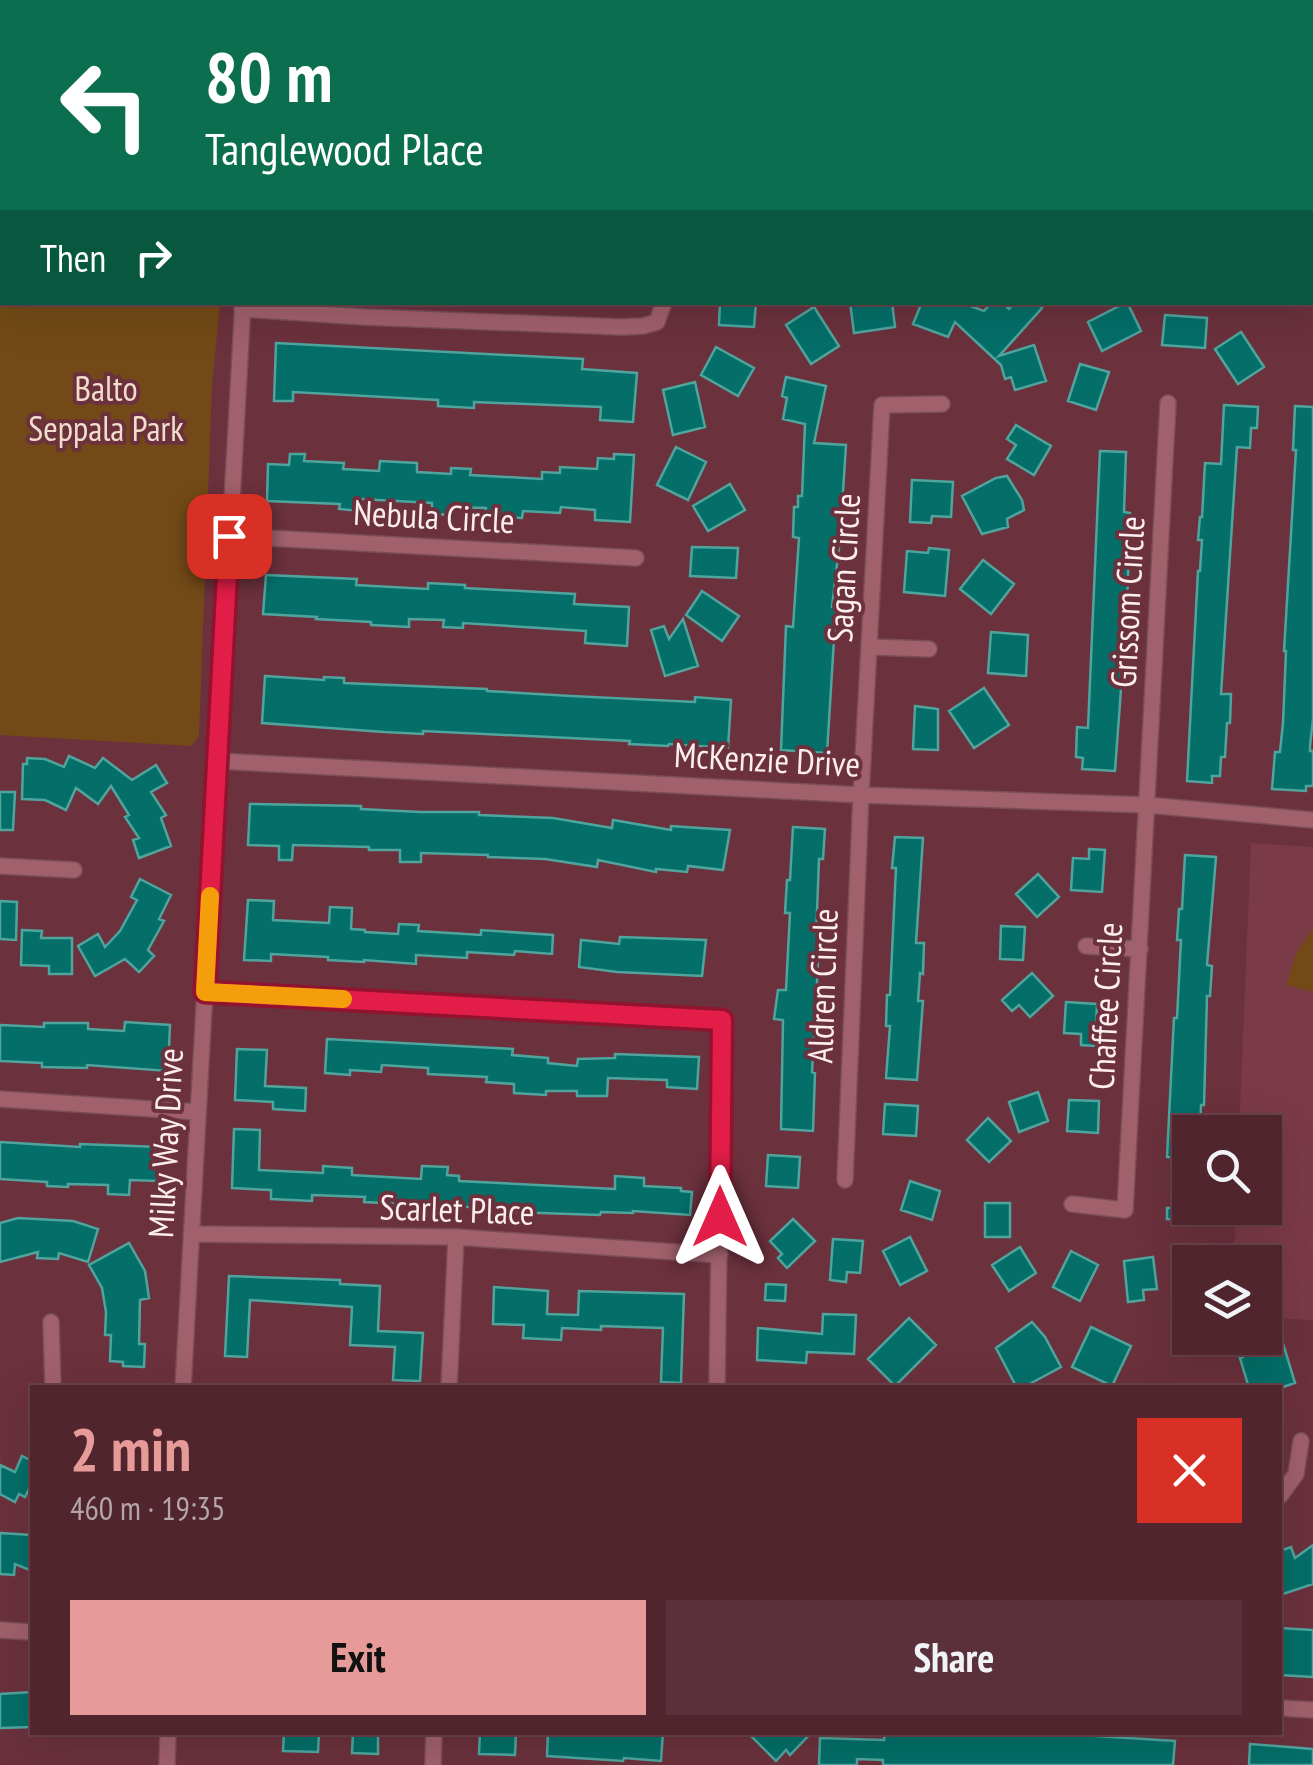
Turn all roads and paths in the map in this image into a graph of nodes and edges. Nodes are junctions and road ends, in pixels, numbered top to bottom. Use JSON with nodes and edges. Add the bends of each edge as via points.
{"nodes":[{"id":1,"x":663,"y":305,"type":"edge"},
{"id":2,"x":242,"y":306,"type":"edge"},
{"id":3,"x":365,"y":310,"type":"edge"},
{"id":4,"x":1168,"y":403,"type":"dead end"},
{"id":5,"x":942,"y":404,"type":"dead end"},
{"id":6,"x":229,"y":536,"type":"junction"},
{"id":7,"x":636,"y":558,"type":"dead end"},
{"id":8,"x":870,"y":647,"type":"junction"},
{"id":9,"x":929,"y":649,"type":"dead end"},
{"id":10,"x":218,"y":761,"type":"junction"},
{"id":11,"x":861,"y":795,"type":"junction"},
{"id":12,"x":1147,"y":805,"type":"junction"},
{"id":13,"x":1313,"y":820,"type":"edge"},
{"id":14,"x":0,"y":866,"type":"edge"},
{"id":15,"x":74,"y":870,"type":"dead end"},
{"id":16,"x":1086,"y":946,"type":"dead end"},
{"id":17,"x":1140,"y":949,"type":"junction"},
{"id":18,"x":205,"y":992,"type":"junction"},
{"id":19,"x":0,"y":1100,"type":"edge"},
{"id":20,"x":198,"y":1112,"type":"junction"},
{"id":21,"x":845,"y":1180,"type":"dead end"},
{"id":22,"x":1072,"y":1204,"type":"dead end"},
{"id":23,"x":191,"y":1234,"type":"junction"},
{"id":24,"x":456,"y":1237,"type":"junction"},
{"id":25,"x":720,"y":1255,"type":"junction"},
{"id":26,"x":51,"y":1322,"type":"dead end"},
{"id":27,"x":52,"y":1385,"type":"edge"},
{"id":28,"x":184,"y":1385,"type":"edge"},
{"id":29,"x":449,"y":1385,"type":"edge"},
{"id":30,"x":717,"y":1385,"type":"edge"},
{"id":31,"x":1301,"y":1441,"type":"dead end"},
{"id":32,"x":1282,"y":1493,"type":"edge"},
{"id":33,"x":0,"y":1630,"type":"edge"},
{"id":34,"x":30,"y":1632,"type":"edge"},
{"id":35,"x":1282,"y":1708,"type":"edge"},
{"id":36,"x":1313,"y":1710,"type":"edge"},
{"id":37,"x":168,"y":1735,"type":"edge"},
{"id":38,"x":434,"y":1735,"type":"edge"},
{"id":39,"x":167,"y":1765,"type":"edge"},
{"id":40,"x":432,"y":1765,"type":"edge"}],
"edges":[{"from":1,"to":3,"type":"street","via":[[657,322],[621,327]]},
{"from":2,"to":3,"type":"street"},
{"from":2,"to":6,"type":"street","name":"Milky Way Drive"},
{"from":4,"to":12,"type":"street","name":"Grissom Circle"},
{"from":5,"to":8,"type":"street","name":"Sagan Circle","via":[[882,405]]},
{"from":6,"to":7,"type":"street","name":"Nebula Circle"},
{"from":6,"to":10,"type":"street","name":"Milky Way Drive"},
{"from":8,"to":9,"type":"street"},
{"from":8,"to":11,"type":"street","name":"Sagan Circle"},
{"from":10,"to":11,"type":"street","name":"McKenzie Drive"},
{"from":10,"to":18,"type":"street","name":"Milky Way Drive"},
{"from":11,"to":12,"type":"street","name":"McKenzie Drive"},
{"from":11,"to":21,"type":"street","name":"Aldren Circle"},
{"from":12,"to":13,"type":"street","name":"McKenzie Drive"},
{"from":12,"to":17,"type":"street","name":"Chaffee Circle"},
{"from":14,"to":15,"type":"street"},
{"from":16,"to":17,"type":"street"},
{"from":17,"to":22,"type":"street","name":"Chaffee Circle","via":[[1125,1210]]},
{"from":18,"to":20,"type":"street","name":"Milky Way Drive"},
{"from":18,"to":25,"type":"street","via":[[722,1020]]},
{"from":19,"to":20,"type":"street"},
{"from":20,"to":23,"type":"street","name":"Milky Way Drive"},
{"from":23,"to":24,"type":"street","name":"Scarlet Place"},
{"from":23,"to":28,"type":"street","name":"Milky Way Drive"},
{"from":24,"to":25,"type":"street","name":"Scarlet Place"},
{"from":24,"to":29,"type":"street"},
{"from":25,"to":30,"type":"street"},
{"from":26,"to":27,"type":"street"},
{"from":31,"to":32,"type":"street","via":[[1296,1474]]},
{"from":33,"to":34,"type":"street"},
{"from":35,"to":36,"type":"street"},
{"from":37,"to":39,"type":"street"},
{"from":38,"to":40,"type":"street"}]}
